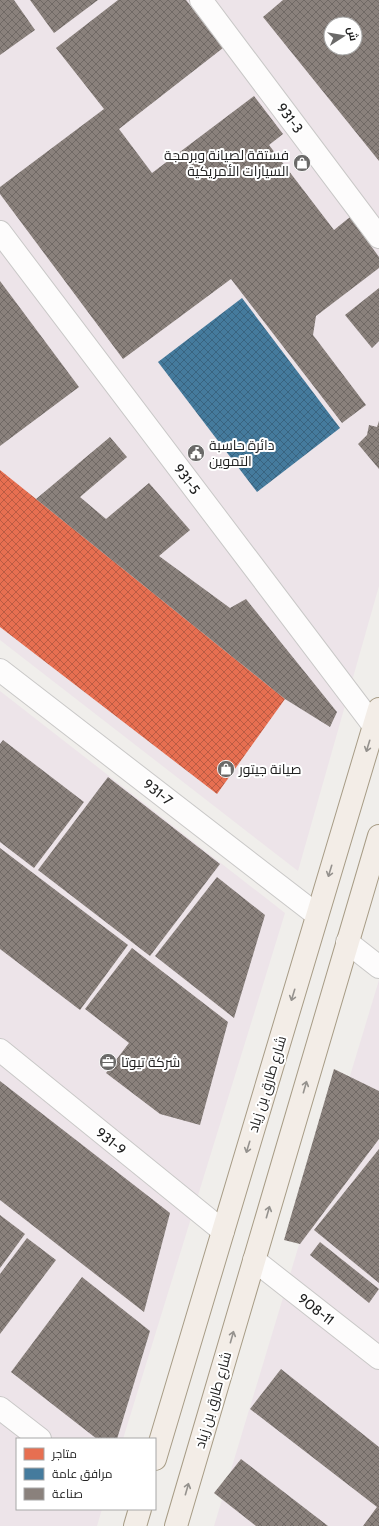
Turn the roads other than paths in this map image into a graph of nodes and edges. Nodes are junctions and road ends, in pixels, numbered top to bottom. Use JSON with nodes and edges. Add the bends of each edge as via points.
{"nodes":[{"id":1,"x":201,"y":0,"type":"edge"},
{"id":2,"x":0,"y":232,"type":"edge"},
{"id":3,"x":379,"y":237,"type":"edge"},
{"id":4,"x":0,"y":670,"type":"edge"},
{"id":5,"x":376,"y":717,"type":"edge"},
{"id":6,"x":379,"y":836,"type":"edge"},
{"id":7,"x":317,"y":915,"type":"junction"},
{"id":8,"x":347,"y":942,"type":"junction"},
{"id":9,"x":379,"y":968,"type":"edge"},
{"id":10,"x":0,"y":1050,"type":"edge"},
{"id":11,"x":223,"y":1231,"type":"junction"},
{"id":12,"x":254,"y":1260,"type":"junction"},
{"id":13,"x":379,"y":1358,"type":"edge"},
{"id":14,"x":0,"y":1408,"type":"edge"},
{"id":15,"x":39,"y":1438,"type":"edge"},
{"id":16,"x":156,"y":1456,"type":"edge"},
{"id":17,"x":176,"y":1526,"type":"edge"}],
"edges":[{"from":1,"to":3,"type":"street","name":"931-3"},
{"from":2,"to":5,"type":"street","name":"931-5"},
{"from":4,"to":7,"type":"street","name":"931-7"},
{"from":5,"to":7,"type":"main road","name":"شارع طارق بن زياد","one_way":true},
{"from":6,"to":8,"type":"main road","name":"شارع طارق بن زياد"},
{"from":7,"to":11,"type":"main road","name":"شارع طارق بن زياد","one_way":true},
{"from":8,"to":9,"type":"street"},
{"from":12,"to":8,"type":"main road","name":"شارع طارق بن زياد","one_way":true},
{"from":10,"to":11,"type":"street","name":"931-9"},
{"from":11,"to":16,"type":"main road","name":"شارع طارق بن زياد"},
{"from":12,"to":13,"type":"street","name":"908-11"},
{"from":17,"to":12,"type":"main road","name":"شارع طارق بن زياد","one_way":true},
{"from":14,"to":15,"type":"street"}]}
